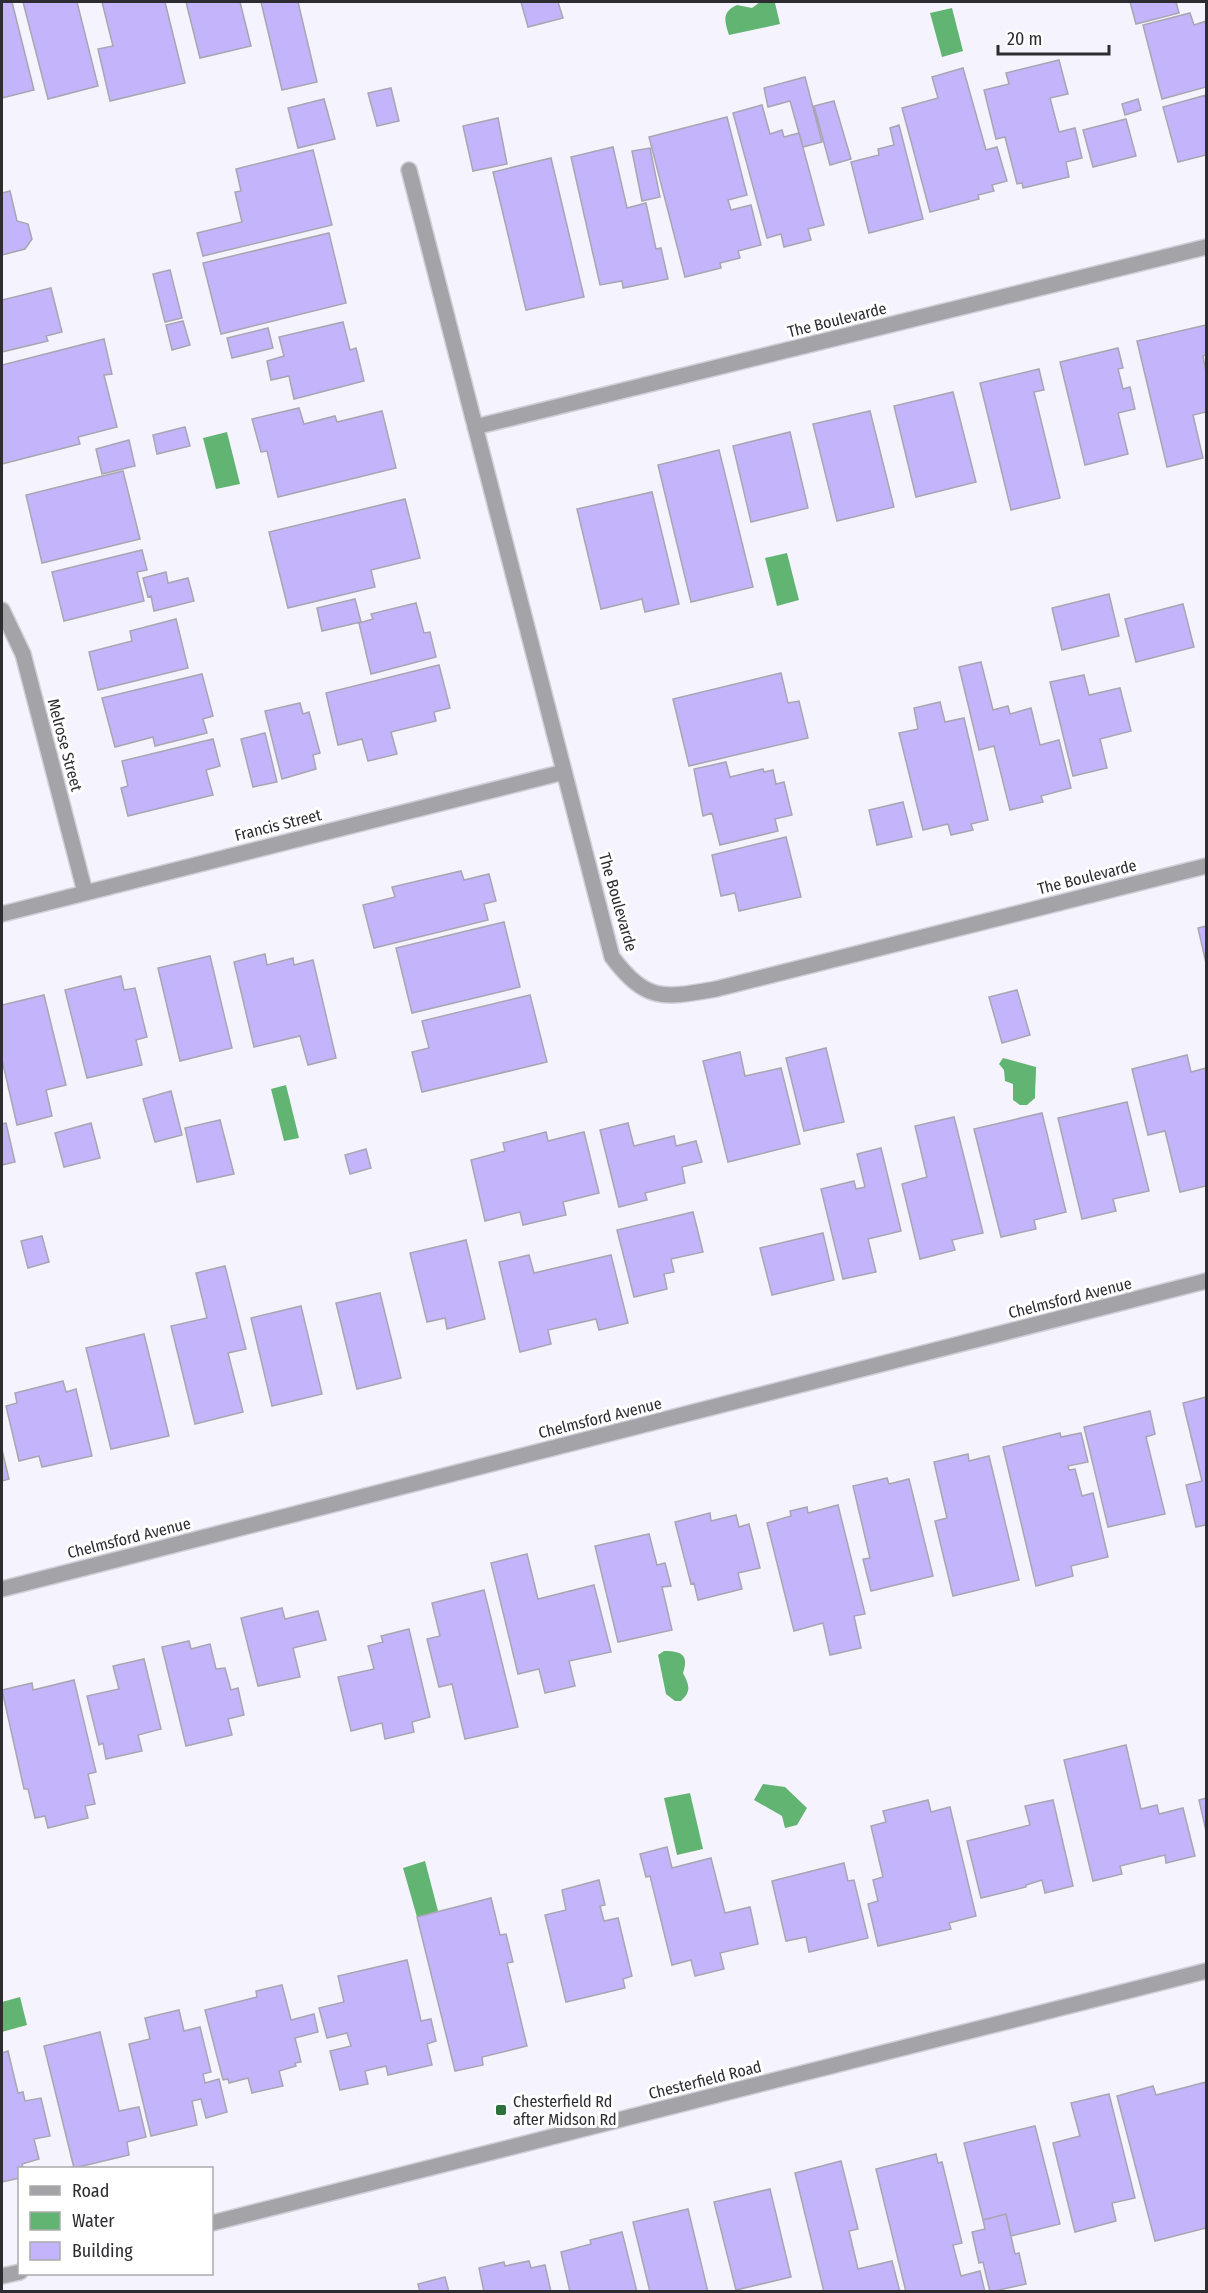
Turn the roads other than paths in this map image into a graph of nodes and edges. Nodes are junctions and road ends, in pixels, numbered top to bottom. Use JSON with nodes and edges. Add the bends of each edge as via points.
{"nodes":[{"id":1,"x":409,"y":170,"type":"dead end"},
{"id":2,"x":1206,"y":247,"type":"edge"},
{"id":3,"x":475,"y":427,"type":"junction"},
{"id":4,"x":2,"y":610,"type":"edge"},
{"id":5,"x":564,"y":772,"type":"junction"},
{"id":6,"x":1206,"y":866,"type":"edge"},
{"id":7,"x":85,"y":892,"type":"junction"},
{"id":8,"x":2,"y":914,"type":"edge"},
{"id":9,"x":1206,"y":1281,"type":"edge"},
{"id":10,"x":2,"y":1589,"type":"edge"},
{"id":11,"x":1206,"y":1971,"type":"edge"},
{"id":12,"x":213,"y":2223,"type":"edge"},
{"id":13,"x":18,"y":2272,"type":"edge"},
{"id":14,"x":2,"y":2276,"type":"edge"}],
"edges":[{"from":1,"to":3,"type":"street","name":"The Boulevarde"},
{"from":2,"to":3,"type":"street","name":"The Boulevarde"},
{"from":3,"to":5,"type":"street","name":"The Boulevarde"},
{"from":4,"to":7,"type":"street","name":"Melrose Street","via":[[23,654]]},
{"from":5,"to":6,"type":"street","name":"The Boulevarde","via":[[612,957],[633,982],[651,993],[672,996],[716,989]]},
{"from":5,"to":7,"type":"street","name":"Francis Street"},
{"from":7,"to":8,"type":"street","name":"Francis Street"},
{"from":9,"to":10,"type":"street","name":"Chelmsford Avenue"},
{"from":11,"to":12,"type":"street","name":"Chesterfield Road"},
{"from":13,"to":14,"type":"street"}]}
